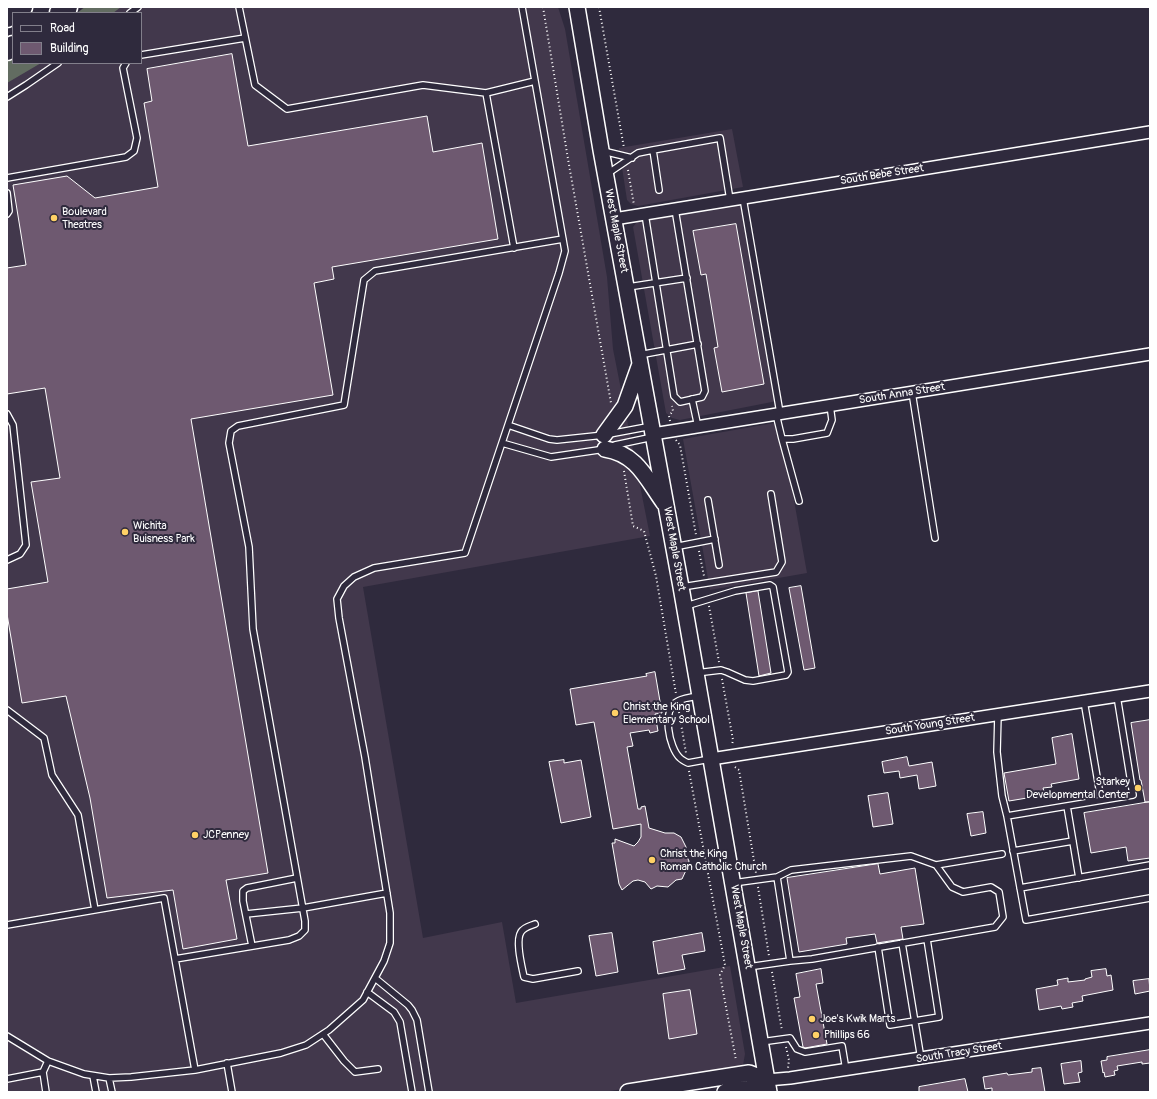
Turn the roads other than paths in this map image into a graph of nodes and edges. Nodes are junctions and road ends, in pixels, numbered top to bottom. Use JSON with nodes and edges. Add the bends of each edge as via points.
{"nodes":[{"id":1,"x":239,"y":7,"type":"edge"},
{"id":2,"x":522,"y":7,"type":"edge"},
{"id":3,"x":576,"y":7,"type":"edge"},
{"id":4,"x":245,"y":38,"type":"junction"},
{"id":5,"x":142,"y":55,"type":"edge"},
{"id":6,"x":57,"y":64,"type":"edge"},
{"id":7,"x":125,"y":64,"type":"edge"},
{"id":8,"x":535,"y":81,"type":"junction"},
{"id":9,"x":486,"y":93,"type":"junction"},
{"id":10,"x":7,"y":97,"type":"edge"},
{"id":11,"x":1150,"y":132,"type":"edge"},
{"id":12,"x":601,"y":150,"type":"junction"},
{"id":13,"x":653,"y":150,"type":"junction"},
{"id":14,"x":632,"y":158,"type":"junction"},
{"id":15,"x":605,"y":174,"type":"junction"},
{"id":16,"x":7,"y":178,"type":"edge"},
{"id":17,"x":659,"y":190,"type":"dead end"},
{"id":18,"x":7,"y":193,"type":"edge"},
{"id":19,"x":743,"y":198,"type":"junction"},
{"id":20,"x":730,"y":200,"type":"junction"},
{"id":21,"x":675,"y":209,"type":"junction"},
{"id":22,"x":7,"y":214,"type":"edge"},
{"id":23,"x":646,"y":214,"type":"junction"},
{"id":24,"x":614,"y":219,"type":"junction"},
{"id":25,"x":563,"y":239,"type":"junction"},
{"id":26,"x":514,"y":248,"type":"junction"},
{"id":27,"x":686,"y":278,"type":"junction"},
{"id":28,"x":656,"y":282,"type":"junction"},
{"id":29,"x":627,"y":287,"type":"junction"},
{"id":30,"x":698,"y":344,"type":"junction"},
{"id":31,"x":667,"y":350,"type":"junction"},
{"id":32,"x":1150,"y":354,"type":"edge"},
{"id":33,"x":640,"y":359,"type":"junction"},
{"id":34,"x":912,"y":392,"type":"junction"},
{"id":35,"x":692,"y":399,"type":"junction"},
{"id":36,"x":830,"y":405,"type":"junction"},
{"id":37,"x":7,"y":414,"type":"edge"},
{"id":38,"x":778,"y":414,"type":"junction"},
{"id":39,"x":508,"y":425,"type":"junction"},
{"id":40,"x":698,"y":427,"type":"junction"},
{"id":41,"x":653,"y":432,"type":"junction"},
{"id":42,"x":782,"y":439,"type":"junction"},
{"id":43,"x":604,"y":442,"type":"junction"},
{"id":44,"x":502,"y":443,"type":"junction"},
{"id":45,"x":770,"y":494,"type":"dead end"},
{"id":46,"x":708,"y":500,"type":"dead end"},
{"id":47,"x":800,"y":501,"type":"dead end"},
{"id":48,"x":667,"y":507,"type":"junction"},
{"id":49,"x":935,"y":538,"type":"dead end"},
{"id":50,"x":715,"y":539,"type":"junction"},
{"id":51,"x":674,"y":547,"type":"junction"},
{"id":52,"x":7,"y":560,"type":"edge"},
{"id":53,"x":719,"y":565,"type":"dead end"},
{"id":54,"x":681,"y":587,"type":"junction"},
{"id":55,"x":685,"y":606,"type":"junction"},
{"id":56,"x":696,"y":673,"type":"junction"},
{"id":57,"x":1150,"y":691,"type":"edge"},
{"id":58,"x":700,"y":696,"type":"junction"},
{"id":59,"x":1117,"y":696,"type":"junction"},
{"id":60,"x":1084,"y":701,"type":"junction"},
{"id":61,"x":7,"y":710,"type":"edge"},
{"id":62,"x":998,"y":714,"type":"junction"},
{"id":63,"x":711,"y":759,"type":"junction"},
{"id":64,"x":1101,"y":800,"type":"junction"},
{"id":65,"x":1067,"y":806,"type":"junction"},
{"id":66,"x":1007,"y":816,"type":"junction"},
{"id":67,"x":1073,"y":841,"type":"junction"},
{"id":68,"x":1013,"y":851,"type":"junction"},
{"id":69,"x":1002,"y":854,"type":"dead end"},
{"id":70,"x":936,"y":865,"type":"junction"},
{"id":71,"x":1150,"y":865,"type":"edge"},
{"id":72,"x":776,"y":877,"type":"junction"},
{"id":73,"x":297,"y":878,"type":"junction"},
{"id":74,"x":1079,"y":878,"type":"junction"},
{"id":75,"x":733,"y":884,"type":"junction"},
{"id":76,"x":1020,"y":888,"type":"junction"},
{"id":77,"x":387,"y":893,"type":"junction"},
{"id":78,"x":1150,"y":898,"type":"edge"},
{"id":79,"x":303,"y":908,"type":"junction"},
{"id":80,"x":95,"y":910,"type":"junction"},
{"id":81,"x":246,"y":914,"type":"junction"},
{"id":82,"x":535,"y":924,"type":"dead end"},
{"id":83,"x":7,"y":925,"type":"edge"},
{"id":84,"x":927,"y":939,"type":"junction"},
{"id":85,"x":902,"y":943,"type":"junction"},
{"id":86,"x":252,"y":946,"type":"junction"},
{"id":87,"x":878,"y":947,"type":"junction"},
{"id":88,"x":175,"y":959,"type":"junction"},
{"id":89,"x":790,"y":961,"type":"junction"},
{"id":90,"x":748,"y":967,"type":"junction"},
{"id":91,"x":578,"y":971,"type":"dead end"},
{"id":92,"x":375,"y":978,"type":"junction"},
{"id":93,"x":368,"y":992,"type":"junction"},
{"id":94,"x":915,"y":1021,"type":"junction"},
{"id":95,"x":1150,"y":1023,"type":"edge"},
{"id":96,"x":324,"y":1034,"type":"junction"},
{"id":97,"x":8,"y":1038,"type":"edge"},
{"id":98,"x":761,"y":1042,"type":"junction"},
{"id":99,"x":921,"y":1059,"type":"junction"},
{"id":100,"x":48,"y":1061,"type":"junction"},
{"id":101,"x":227,"y":1063,"type":"junction"},
{"id":102,"x":378,"y":1069,"type":"dead end"},
{"id":103,"x":195,"y":1070,"type":"junction"},
{"id":104,"x":846,"y":1070,"type":"junction"},
{"id":105,"x":43,"y":1072,"type":"junction"},
{"id":106,"x":94,"y":1076,"type":"junction"},
{"id":107,"x":7,"y":1078,"type":"edge"},
{"id":108,"x":110,"y":1078,"type":"junction"},
{"id":109,"x":768,"y":1086,"type":"edge"},
{"id":110,"x":46,"y":1092,"type":"edge"},
{"id":111,"x":96,"y":1092,"type":"edge"},
{"id":112,"x":112,"y":1092,"type":"edge"},
{"id":113,"x":232,"y":1092,"type":"edge"},
{"id":114,"x":412,"y":1092,"type":"edge"},
{"id":115,"x":429,"y":1092,"type":"edge"},
{"id":116,"x":628,"y":1092,"type":"edge"},
{"id":117,"x":725,"y":1092,"type":"edge"}],
"edges":[{"from":1,"to":4,"type":"lane"},
{"from":2,"to":8,"type":"lane"},
{"from":3,"to":12,"type":"main road","name":"West Maple Street"},
{"from":4,"to":5,"type":"lane"},
{"from":4,"to":9,"type":"lane","via":[[255,84],[287,109],[423,85]]},
{"from":6,"to":10,"type":"lane"},
{"from":7,"to":16,"type":"lane","via":[[123,68],[137,138],[134,151],[126,158]]},
{"from":8,"to":9,"type":"lane"},
{"from":8,"to":25,"type":"lane"},
{"from":9,"to":26,"type":"lane"},
{"from":11,"to":19,"type":"street","name":"South Bebe Street"},
{"from":12,"to":14,"type":"lane"},
{"from":12,"to":15,"type":"main road","name":"West Maple Street"},
{"from":13,"to":14,"type":"lane","via":[[638,153]]},
{"from":13,"to":17,"type":"lane"},
{"from":13,"to":20,"type":"lane","via":[[720,138]]},
{"from":14,"to":15,"type":"lane"},
{"from":15,"to":24,"type":"main road","name":"West Maple Street"},
{"from":18,"to":22,"type":"lane"},
{"from":19,"to":20,"type":"street","name":"South Bebe Street"},
{"from":19,"to":38,"type":"lane"},
{"from":20,"to":21,"type":"street","name":"South Bebe Street"},
{"from":21,"to":23,"type":"street","name":"South Bebe Street"},
{"from":21,"to":27,"type":"lane"},
{"from":23,"to":24,"type":"street","name":"South Bebe Street"},
{"from":23,"to":28,"type":"lane"},
{"from":24,"to":29,"type":"main road","name":"West Maple Street"},
{"from":25,"to":26,"type":"lane"},
{"from":25,"to":39,"type":"lane","via":[[565,251],[559,273]]},
{"from":26,"to":73,"type":"lane","via":[[375,271],[364,280],[344,405],[238,426],[231,432],[230,447],[249,547],[253,629]]},
{"from":27,"to":28,"type":"lane"},
{"from":27,"to":30,"type":"lane"},
{"from":28,"to":29,"type":"lane"},
{"from":28,"to":31,"type":"lane"},
{"from":29,"to":33,"type":"main road","name":"West Maple Street"},
{"from":30,"to":31,"type":"lane"},
{"from":30,"to":35,"type":"lane","via":[[705,390],[702,397]]},
{"from":31,"to":33,"type":"lane"},
{"from":31,"to":35,"type":"lane","via":[[674,396],[680,402]]},
{"from":32,"to":34,"type":"street","name":"South Anna Street"},
{"from":33,"to":41,"type":"main road","name":"West Maple Street"},
{"from":33,"to":43,"type":"main road","via":[[625,406]]},
{"from":34,"to":36,"type":"street","name":"South Anna Street"},
{"from":34,"to":49,"type":"lane"},
{"from":35,"to":40,"type":"lane"},
{"from":36,"to":38,"type":"street","name":"South Anna Street"},
{"from":36,"to":42,"type":"lane","via":[[832,420],[827,433]]},
{"from":37,"to":52,"type":"lane","via":[[13,425],[26,545],[20,554]]},
{"from":38,"to":40,"type":"street","name":"South Anna Street"},
{"from":38,"to":42,"type":"lane"},
{"from":39,"to":43,"type":"lane","via":[[549,439]]},
{"from":39,"to":44,"type":"lane"},
{"from":40,"to":41,"type":"street","name":"South Anna Street"},
{"from":41,"to":43,"type":"lane"},
{"from":41,"to":43,"type":"lane","via":[[615,444]]},
{"from":41,"to":48,"type":"main road","name":"West Maple Street"},
{"from":42,"to":47,"type":"lane"},
{"from":43,"to":44,"type":"lane","via":[[551,457]]},
{"from":43,"to":48,"type":"main road","via":[[636,463]]},
{"from":44,"to":77,"type":"lane","via":[[465,553],[374,568],[354,577],[344,586],[337,599]]},
{"from":45,"to":54,"type":"lane","via":[[782,562],[776,572]]},
{"from":46,"to":50,"type":"lane"},
{"from":48,"to":51,"type":"main road","name":"West Maple Street"},
{"from":50,"to":51,"type":"lane"},
{"from":50,"to":53,"type":"lane"},
{"from":51,"to":54,"type":"main road","name":"West Maple Street"},
{"from":54,"to":55,"type":"main road","name":"West Maple Street"},
{"from":55,"to":56,"type":"main road","name":"West Maple Street"},
{"from":55,"to":56,"type":"lane","via":[[735,591],[770,585],[773,587],[788,672],[786,675],[753,681],[720,670]]},
{"from":56,"to":58,"type":"main road","name":"West Maple Street"},
{"from":57,"to":59,"type":"street","name":"South Young Street"},
{"from":58,"to":63,"type":"main road","name":"West Maple Street"},
{"from":58,"to":63,"type":"lane","via":[[678,701],[672,706],[668,714],[672,745],[680,758],[688,763]]},
{"from":59,"to":60,"type":"street","name":"South Young Street"},
{"from":59,"to":64,"type":"lane","via":[[1133,795]]},
{"from":60,"to":62,"type":"street","name":"South Young Street"},
{"from":60,"to":64,"type":"lane"},
{"from":61,"to":80,"type":"lane","via":[[44,738],[52,775],[78,814]]},
{"from":62,"to":63,"type":"street","name":"South Young Street"},
{"from":62,"to":66,"type":"lane","via":[[997,752]]},
{"from":63,"to":75,"type":"main road","name":"West Maple Street"},
{"from":64,"to":65,"type":"lane"},
{"from":65,"to":66,"type":"lane"},
{"from":65,"to":67,"type":"lane"},
{"from":66,"to":68,"type":"lane"},
{"from":67,"to":68,"type":"lane"},
{"from":67,"to":74,"type":"lane"},
{"from":68,"to":76,"type":"lane"},
{"from":69,"to":70,"type":"lane"},
{"from":70,"to":72,"type":"lane","via":[[911,856],[791,870]]},
{"from":70,"to":84,"type":"lane","via":[[952,887],[963,892],[990,887],[999,892],[1003,917],[995,927]]},
{"from":71,"to":74,"type":"lane"},
{"from":72,"to":75,"type":"lane"},
{"from":72,"to":89,"type":"lane"},
{"from":73,"to":79,"type":"lane"},
{"from":73,"to":81,"type":"lane","via":[[247,888],[243,891]]},
{"from":74,"to":76,"type":"lane"},
{"from":75,"to":90,"type":"main road","name":"West Maple Street"},
{"from":76,"to":78,"type":"lane","via":[[1026,920]]},
{"from":77,"to":79,"type":"lane"},
{"from":77,"to":92,"type":"lane","via":[[390,943]]},
{"from":79,"to":81,"type":"lane"},
{"from":79,"to":86,"type":"lane","via":[[305,930],[299,936],[290,940]]},
{"from":80,"to":83,"type":"lane"},
{"from":80,"to":88,"type":"lane","via":[[164,898]]},
{"from":81,"to":86,"type":"lane"},
{"from":82,"to":91,"type":"lane","via":[[520,932],[518,941],[524,977],[533,979]]},
{"from":84,"to":85,"type":"lane"},
{"from":84,"to":94,"type":"lane","via":[[939,1017]]},
{"from":85,"to":87,"type":"lane"},
{"from":85,"to":94,"type":"lane"},
{"from":86,"to":88,"type":"lane"},
{"from":87,"to":89,"type":"lane"},
{"from":87,"to":94,"type":"lane","via":[[890,1025]]},
{"from":88,"to":103,"type":"lane"},
{"from":89,"to":90,"type":"lane"},
{"from":90,"to":98,"type":"main road","name":"West Maple Street"},
{"from":92,"to":93,"type":"lane"},
{"from":92,"to":115,"type":"lane","via":[[412,1010],[417,1020]]},
{"from":93,"to":96,"type":"lane","via":[[363,1000]]},
{"from":93,"to":114,"type":"lane","via":[[394,1012],[400,1022]]},
{"from":94,"to":99,"type":"lane"},
{"from":95,"to":99,"type":"street","name":"South Tracy Street"},
{"from":96,"to":101,"type":"lane","via":[[306,1045]]},
{"from":96,"to":102,"type":"lane","via":[[355,1072]]},
{"from":97,"to":100,"type":"lane"},
{"from":98,"to":104,"type":"lane","via":[[790,1038],[797,1049],[805,1052],[842,1046]]},
{"from":98,"to":109,"type":"main road","name":"West Maple Street"},
{"from":99,"to":104,"type":"street","name":"South Tracy Street"},
{"from":100,"to":105,"type":"lane"},
{"from":100,"to":106,"type":"lane"},
{"from":101,"to":103,"type":"lane"},
{"from":101,"to":113,"type":"lane"},
{"from":103,"to":108,"type":"lane"},
{"from":104,"to":109,"type":"street","name":"South Tracy Street","via":[[790,1078]]},
{"from":105,"to":107,"type":"lane"},
{"from":105,"to":110,"type":"lane"},
{"from":106,"to":108,"type":"lane"},
{"from":106,"to":111,"type":"lane"},
{"from":108,"to":112,"type":"lane"},
{"from":109,"to":116,"type":"main road","name":"South Tracy Street","via":[[749,1073]]},
{"from":109,"to":117,"type":"main road","name":"South Tracy Street"}]}
